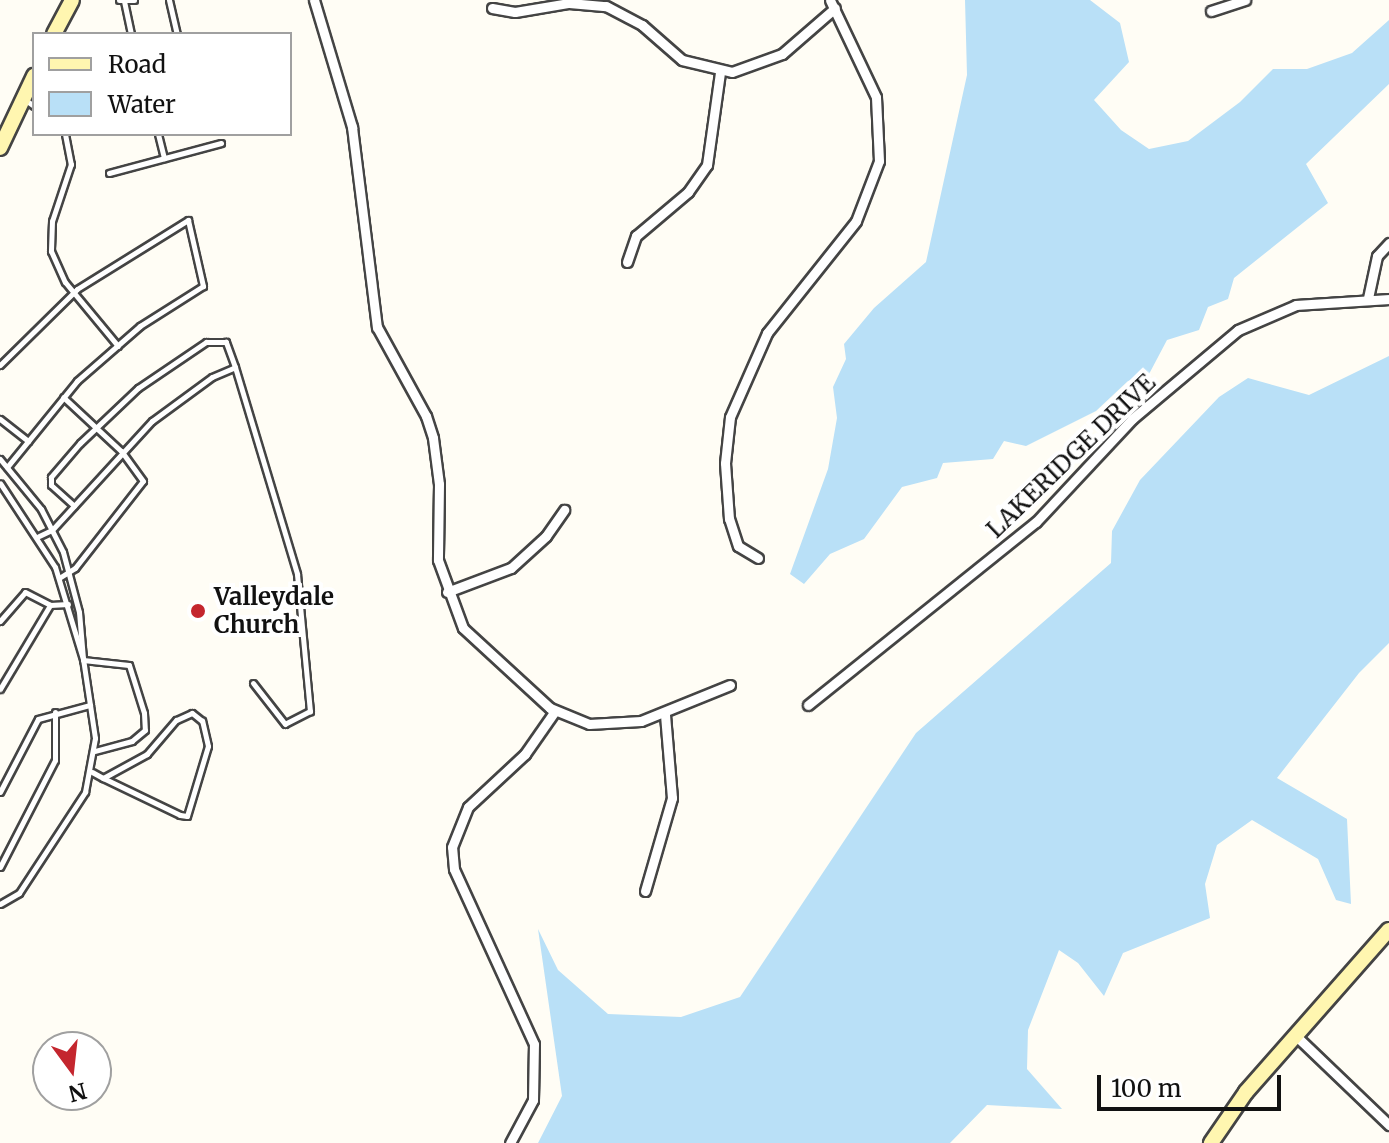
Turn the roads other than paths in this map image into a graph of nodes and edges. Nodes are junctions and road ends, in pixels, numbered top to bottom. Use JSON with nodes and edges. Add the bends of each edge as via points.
{"nodes":[{"id":1,"x":72,"y":0,"type":"edge"},
{"id":2,"x":134,"y":0,"type":"edge"},
{"id":3,"x":169,"y":0,"type":"edge"},
{"id":4,"x":314,"y":0,"type":"edge"},
{"id":5,"x":1245,"y":0,"type":"edge"},
{"id":6,"x":122,"y":1,"type":"edge"},
{"id":7,"x":833,"y":4,"type":"edge"},
{"id":8,"x":492,"y":8,"type":"dead end"},
{"id":9,"x":1211,"y":11,"type":"dead end"},
{"id":10,"x":131,"y":30,"type":"edge"},
{"id":11,"x":55,"y":32,"type":"edge"},
{"id":12,"x":177,"y":32,"type":"edge"},
{"id":13,"x":720,"y":72,"type":"junction"},
{"id":14,"x":29,"y":102,"type":"edge"},
{"id":15,"x":66,"y":136,"type":"edge"},
{"id":16,"x":158,"y":136,"type":"edge"},
{"id":17,"x":221,"y":143,"type":"dead end"},
{"id":18,"x":0,"y":148,"type":"edge"},
{"id":19,"x":164,"y":158,"type":"junction"},
{"id":20,"x":109,"y":173,"type":"dead end"},
{"id":21,"x":1389,"y":243,"type":"edge"},
{"id":22,"x":627,"y":262,"type":"dead end"},
{"id":23,"x":74,"y":291,"type":"junction"},
{"id":24,"x":1368,"y":298,"type":"junction"},
{"id":25,"x":1389,"y":298,"type":"edge"},
{"id":26,"x":118,"y":346,"type":"junction"},
{"id":27,"x":0,"y":365,"type":"edge"},
{"id":28,"x":235,"y":367,"type":"junction"},
{"id":29,"x":63,"y":397,"type":"junction"},
{"id":30,"x":0,"y":419,"type":"edge"},
{"id":31,"x":96,"y":428,"type":"junction"},
{"id":32,"x":28,"y":441,"type":"junction"},
{"id":33,"x":121,"y":451,"type":"junction"},
{"id":34,"x":0,"y":459,"type":"edge"},
{"id":35,"x":7,"y":467,"type":"junction"},
{"id":36,"x":0,"y":483,"type":"edge"},
{"id":37,"x":74,"y":506,"type":"junction"},
{"id":38,"x":564,"y":510,"type":"dead end"},
{"id":39,"x":52,"y":530,"type":"junction"},
{"id":40,"x":39,"y":536,"type":"junction"},
{"id":41,"x":758,"y":558,"type":"dead end"},
{"id":42,"x":70,"y":572,"type":"junction"},
{"id":43,"x":59,"y":578,"type":"junction"},
{"id":44,"x":447,"y":592,"type":"junction"},
{"id":45,"x":68,"y":604,"type":"junction"},
{"id":46,"x":50,"y":605,"type":"junction"},
{"id":47,"x":0,"y":621,"type":"edge"},
{"id":48,"x":83,"y":659,"type":"junction"},
{"id":49,"x":253,"y":683,"type":"dead end"},
{"id":50,"x":730,"y":685,"type":"dead end"},
{"id":51,"x":0,"y":689,"type":"edge"},
{"id":52,"x":90,"y":705,"type":"junction"},
{"id":53,"x":808,"y":705,"type":"dead end"},
{"id":54,"x":555,"y":711,"type":"junction"},
{"id":55,"x":55,"y":712,"type":"junction"},
{"id":56,"x":665,"y":714,"type":"junction"},
{"id":57,"x":95,"y":751,"type":"junction"},
{"id":58,"x":92,"y":772,"type":"junction"},
{"id":59,"x":103,"y":778,"type":"junction"},
{"id":60,"x":0,"y":792,"type":"edge"},
{"id":61,"x":0,"y":867,"type":"edge"},
{"id":62,"x":645,"y":891,"type":"dead end"},
{"id":63,"x":0,"y":904,"type":"edge"},
{"id":64,"x":1389,"y":930,"type":"edge"},
{"id":65,"x":1294,"y":1034,"type":"junction"},
{"id":66,"x":1389,"y":1125,"type":"edge"},
{"id":67,"x":510,"y":1143,"type":"edge"},
{"id":68,"x":1211,"y":1143,"type":"edge"}],
"edges":[{"from":1,"to":11,"type":"street"},
{"from":2,"to":6,"type":"lane"},
{"from":3,"to":12,"type":"lane"},
{"from":4,"to":44,"type":"street","via":[[352,127],[377,327],[433,438],[439,484],[438,560]]},
{"from":5,"to":9,"type":"street"},
{"from":6,"to":10,"type":"lane"},
{"from":7,"to":13,"type":"street","via":[[768,62]]},
{"from":7,"to":41,"type":"street","via":[[876,97],[879,161],[856,221],[767,333],[730,417],[725,463],[729,519],[738,546]]},
{"from":8,"to":13,"type":"street","via":[[515,12],[569,3],[606,6],[642,25],[682,60]]},
{"from":13,"to":22,"type":"street","via":[[707,165],[688,192],[636,236]]},
{"from":14,"to":18,"type":"street"},
{"from":15,"to":23,"type":"lane","via":[[71,148],[69,178],[50,235],[57,268]]},
{"from":16,"to":19,"type":"lane"},
{"from":17,"to":19,"type":"lane"},
{"from":19,"to":20,"type":"lane"},
{"from":21,"to":24,"type":"street","via":[[1377,256]]},
{"from":23,"to":26,"type":"lane"},
{"from":23,"to":26,"type":"lane","via":[[188,220],[203,286]]},
{"from":23,"to":27,"type":"lane"},
{"from":24,"to":25,"type":"street","name":"LAKERIDGE DRIVE"},
{"from":24,"to":53,"type":"street","name":"LAKERIDGE DRIVE","via":[[1282,309],[1238,330],[1132,419],[1036,522]]},
{"from":26,"to":29,"type":"lane"},
{"from":28,"to":31,"type":"lane","via":[[226,342],[206,342],[138,388]]},
{"from":28,"to":33,"type":"lane","via":[[183,397]]},
{"from":28,"to":49,"type":"lane","via":[[297,574],[310,711],[285,724]]},
{"from":29,"to":31,"type":"lane"},
{"from":29,"to":32,"type":"lane"},
{"from":30,"to":32,"type":"lane"},
{"from":31,"to":33,"type":"lane"},
{"from":31,"to":37,"type":"lane","via":[[51,477],[51,485]]},
{"from":32,"to":35,"type":"lane"},
{"from":33,"to":37,"type":"lane"},
{"from":33,"to":42,"type":"lane","via":[[137,471],[141,487]]},
{"from":34,"to":35,"type":"lane"},
{"from":35,"to":39,"type":"lane"},
{"from":36,"to":40,"type":"lane"},
{"from":37,"to":39,"type":"lane"},
{"from":38,"to":44,"type":"street","via":[[562,519],[511,568]]},
{"from":39,"to":40,"type":"lane"},
{"from":39,"to":42,"type":"lane"},
{"from":40,"to":43,"type":"lane"},
{"from":42,"to":43,"type":"lane"},
{"from":42,"to":48,"type":"lane"},
{"from":43,"to":45,"type":"lane"},
{"from":44,"to":54,"type":"street","via":[[468,634]]},
{"from":45,"to":46,"type":"lane"},
{"from":45,"to":48,"type":"lane"},
{"from":46,"to":47,"type":"lane","via":[[25,592]]},
{"from":46,"to":51,"type":"lane"},
{"from":48,"to":52,"type":"lane"},
{"from":48,"to":57,"type":"lane","via":[[129,665],[144,713],[145,730],[132,741]]},
{"from":50,"to":56,"type":"street"},
{"from":52,"to":55,"type":"lane"},
{"from":52,"to":57,"type":"lane"},
{"from":54,"to":56,"type":"street","via":[[605,725]]},
{"from":54,"to":67,"type":"street","via":[[525,754],[468,807],[452,847],[454,869],[534,1044],[533,1100]]},
{"from":55,"to":60,"type":"lane","via":[[38,719]]},
{"from":55,"to":61,"type":"lane","via":[[55,760]]},
{"from":56,"to":62,"type":"street","via":[[672,798]]},
{"from":57,"to":58,"type":"lane"},
{"from":58,"to":59,"type":"lane"},
{"from":58,"to":63,"type":"lane","via":[[85,792],[19,893]]},
{"from":59,"to":59,"type":"lane","via":[[187,816],[208,746],[202,721],[192,713],[176,720],[147,754]]},
{"from":64,"to":65,"type":"street"},
{"from":65,"to":66,"type":"street"},
{"from":65,"to":68,"type":"street"}]}
